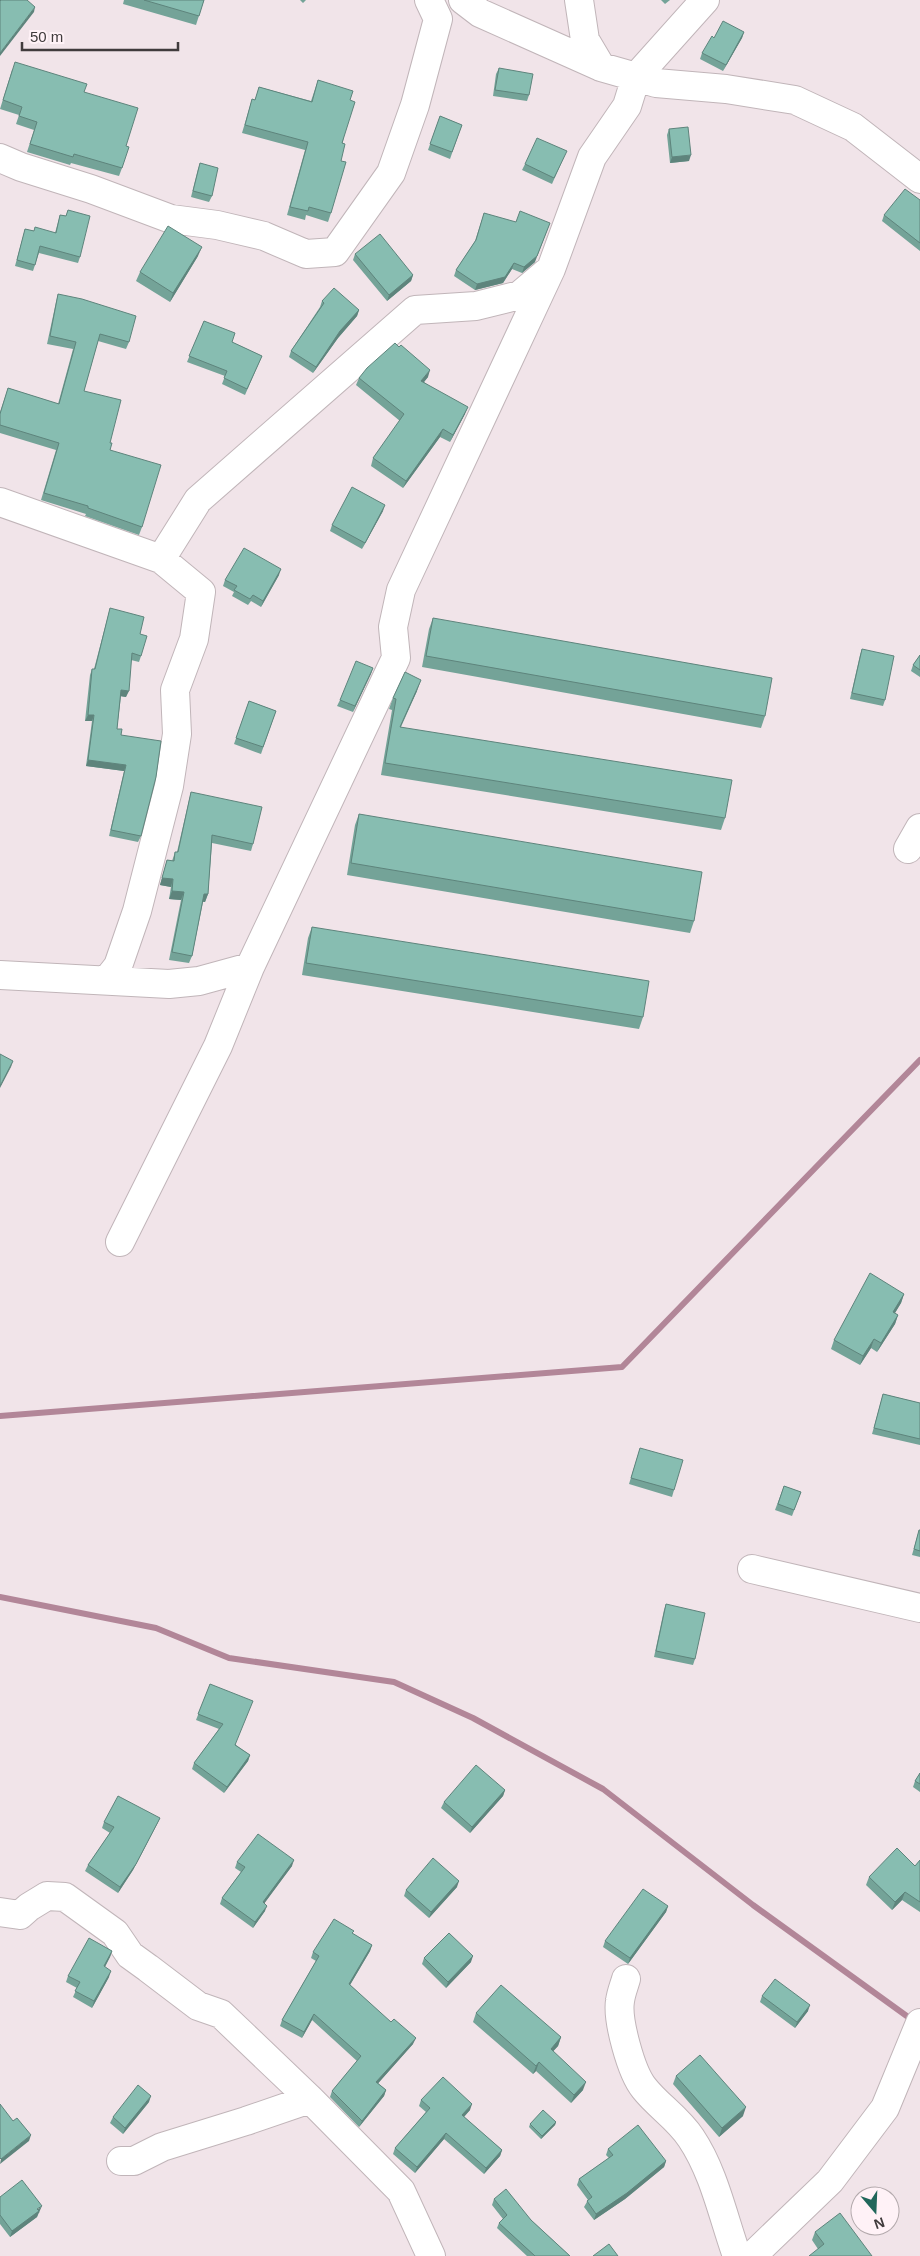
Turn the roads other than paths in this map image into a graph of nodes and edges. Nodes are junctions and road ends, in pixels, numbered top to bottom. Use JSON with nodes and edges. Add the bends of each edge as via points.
{"nodes":[{"id":1,"x":429,"y":0,"type":"edge"},
{"id":2,"x":463,"y":0,"type":"edge"},
{"id":3,"x":580,"y":0,"type":"edge"},
{"id":4,"x":705,"y":0,"type":"edge"},
{"id":5,"x":601,"y":67,"type":"junction"},
{"id":6,"x":636,"y":77,"type":"junction"},
{"id":7,"x":0,"y":158,"type":"edge"},
{"id":8,"x":920,"y":179,"type":"edge"},
{"id":9,"x":551,"y":269,"type":"junction"},
{"id":10,"x":0,"y":502,"type":"edge"},
{"id":11,"x":161,"y":559,"type":"junction"},
{"id":12,"x":250,"y":967,"type":"junction"},
{"id":13,"x":0,"y":975,"type":"edge"},
{"id":14,"x":107,"y":980,"type":"junction"},
{"id":15,"x":120,"y":1242,"type":"dead end"},
{"id":16,"x":752,"y":1569,"type":"dead end"},
{"id":17,"x":920,"y":1608,"type":"edge"},
{"id":18,"x":0,"y":1912,"type":"edge"},
{"id":19,"x":626,"y":1979,"type":"dead end"},
{"id":20,"x":920,"y":2023,"type":"edge"},
{"id":21,"x":310,"y":2099,"type":"junction"},
{"id":22,"x":122,"y":2161,"type":"dead end"},
{"id":23,"x":431,"y":2256,"type":"edge"},
{"id":24,"x":737,"y":2256,"type":"edge"},
{"id":25,"x":752,"y":2256,"type":"edge"}],
"edges":[{"from":1,"to":7,"type":"street","via":[[438,20],[415,105],[391,173],[334,252],[306,254],[264,236],[172,219]]},
{"from":2,"to":5,"type":"street","via":[[480,12]]},
{"from":3,"to":5,"type":"street","via":[[585,40]]},
{"from":4,"to":6,"type":"street"},
{"from":5,"to":6,"type":"street"},
{"from":6,"to":8,"type":"street","via":[[656,83],[726,89],[795,100],[853,127]]},
{"from":6,"to":9,"type":"street","via":[[627,106],[592,157]]},
{"from":9,"to":11,"type":"street","via":[[520,295],[476,306],[415,310],[198,500]]},
{"from":9,"to":12,"type":"street","via":[[402,590],[393,627],[396,658]]},
{"from":10,"to":11,"type":"street"},
{"from":11,"to":14,"type":"street","via":[[201,592],[194,639],[176,690],[177,734],[169,786],[137,911],[118,966]]},
{"from":12,"to":14,"type":"street","via":[[198,981],[169,984]]},
{"from":12,"to":15,"type":"street","via":[[218,1046]]},
{"from":13,"to":14,"type":"street"},
{"from":16,"to":17,"type":"street"},
{"from":18,"to":21,"type":"street","via":[[20,1915],[47,1896],[65,1897],[115,1934],[130,1954],[198,2006],[221,2014]]},
{"from":19,"to":24,"type":"street","via":[[619,2002],[626,2051],[644,2088],[670,2112],[691,2138],[706,2165]]},
{"from":20,"to":25,"type":"street","via":[[885,2108],[830,2180]]},
{"from":21,"to":22,"type":"street","via":[[170,2144],[134,2161]]},
{"from":21,"to":23,"type":"street","via":[[401,2191]]}]}
